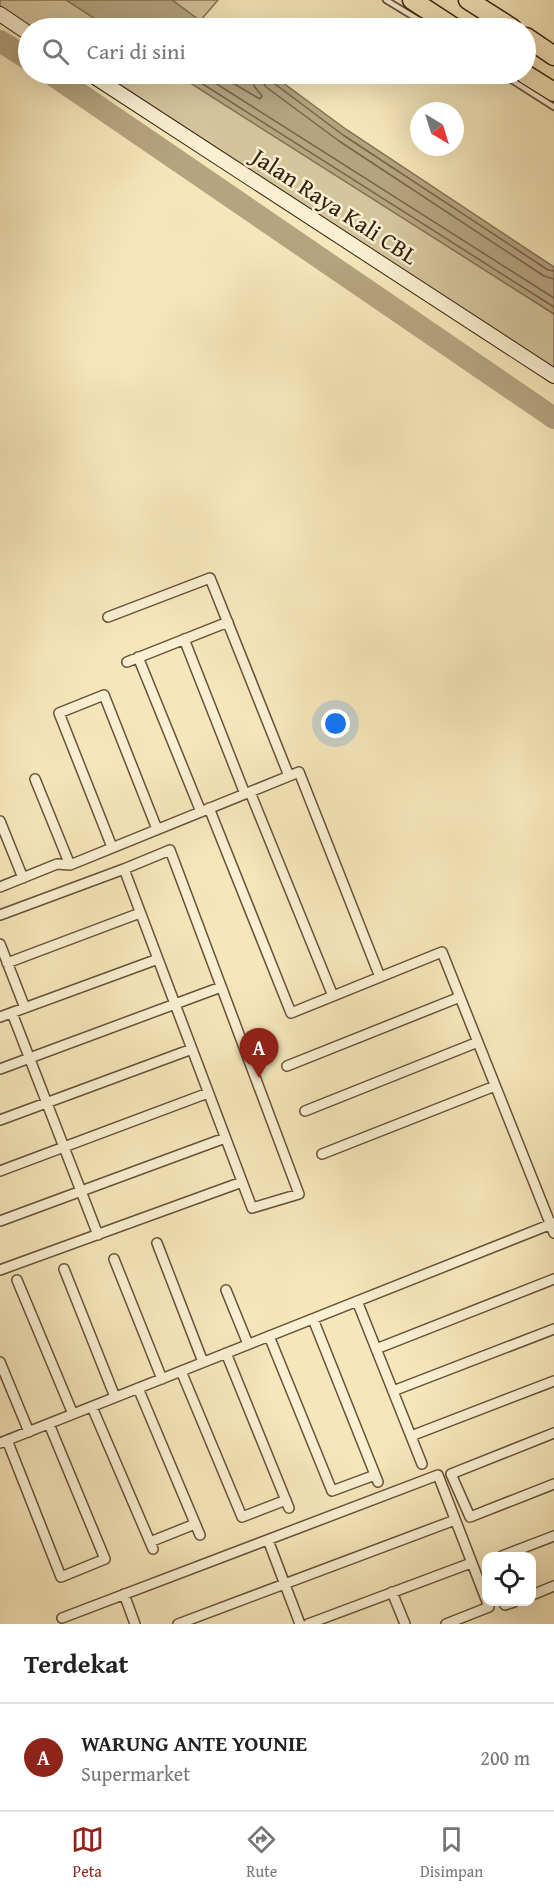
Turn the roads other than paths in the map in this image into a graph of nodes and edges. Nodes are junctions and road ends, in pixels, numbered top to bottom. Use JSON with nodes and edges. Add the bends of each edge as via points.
{"nodes":[{"id":1,"x":386,"y":0,"type":"edge"},
{"id":2,"x":412,"y":0,"type":"edge"},
{"id":3,"x":468,"y":0,"type":"edge"},
{"id":4,"x":0,"y":14,"type":"edge"},
{"id":5,"x":416,"y":18,"type":"edge"},
{"id":6,"x":440,"y":18,"type":"edge"},
{"id":7,"x":496,"y":18,"type":"edge"},
{"id":8,"x":18,"y":26,"type":"edge"},
{"id":9,"x":536,"y":45,"type":"edge"},
{"id":10,"x":554,"y":56,"type":"edge"},
{"id":11,"x":536,"y":81,"type":"edge"},
{"id":12,"x":105,"y":84,"type":"edge"},
{"id":13,"x":518,"y":84,"type":"edge"},
{"id":14,"x":554,"y":92,"type":"edge"},
{"id":15,"x":554,"y":107,"type":"edge"},
{"id":16,"x":554,"y":376,"type":"edge"},
{"id":17,"x":108,"y":617,"type":"dead end"},
{"id":18,"x":228,"y":622,"type":"junction"},
{"id":19,"x":184,"y":639,"type":"junction"},
{"id":20,"x":138,"y":657,"type":"junction"},
{"id":21,"x":126,"y":662,"type":"dead end"},
{"id":22,"x":289,"y":776,"type":"junction"},
{"id":23,"x":35,"y":779,"type":"dead end"},
{"id":24,"x":247,"y":793,"type":"junction"},
{"id":25,"x":205,"y":810,"type":"junction"},
{"id":26,"x":0,"y":821,"type":"edge"},
{"id":27,"x":157,"y":829,"type":"junction"},
{"id":28,"x":112,"y":848,"type":"junction"},
{"id":29,"x":70,"y":865,"type":"junction"},
{"id":30,"x":124,"y":869,"type":"junction"},
{"id":31,"x":23,"y":878,"type":"junction"},
{"id":32,"x":0,"y":887,"type":"edge"},
{"id":33,"x":140,"y":913,"type":"junction"},
{"id":34,"x":0,"y":915,"type":"edge"},
{"id":35,"x":0,"y":944,"type":"edge"},
{"id":36,"x":158,"y":959,"type":"junction"},
{"id":37,"x":7,"y":963,"type":"junction"},
{"id":38,"x":380,"y":977,"type":"junction"},
{"id":39,"x":221,"y":987,"type":"junction"},
{"id":40,"x":333,"y":996,"type":"junction"},
{"id":41,"x":460,"y":997,"type":"junction"},
{"id":42,"x":175,"y":1004,"type":"junction"},
{"id":43,"x":25,"y":1008,"type":"junction"},
{"id":44,"x":12,"y":1013,"type":"junction"},
{"id":45,"x":0,"y":1017,"type":"edge"},
{"id":46,"x":477,"y":1042,"type":"junction"},
{"id":47,"x":192,"y":1049,"type":"junction"},
{"id":48,"x":29,"y":1058,"type":"junction"},
{"id":49,"x":287,"y":1066,"type":"dead end"},
{"id":50,"x":0,"y":1069,"type":"edge"},
{"id":51,"x":495,"y":1086,"type":"junction"},
{"id":52,"x":208,"y":1094,"type":"junction"},
{"id":53,"x":46,"y":1103,"type":"junction"},
{"id":54,"x":305,"y":1112,"type":"dead end"},
{"id":55,"x":0,"y":1120,"type":"edge"},
{"id":56,"x":225,"y":1138,"type":"junction"},
{"id":57,"x":63,"y":1148,"type":"junction"},
{"id":58,"x":322,"y":1154,"type":"dead end"},
{"id":59,"x":0,"y":1171,"type":"edge"},
{"id":60,"x":242,"y":1182,"type":"junction"},
{"id":61,"x":80,"y":1192,"type":"junction"},
{"id":62,"x":0,"y":1221,"type":"edge"},
{"id":63,"x":553,"y":1226,"type":"edge"},
{"id":64,"x":98,"y":1235,"type":"junction"},
{"id":65,"x":157,"y":1244,"type":"dead end"},
{"id":66,"x":114,"y":1259,"type":"dead end"},
{"id":67,"x":64,"y":1269,"type":"dead end"},
{"id":68,"x":0,"y":1270,"type":"edge"},
{"id":69,"x":554,"y":1279,"type":"edge"},
{"id":70,"x":16,"y":1280,"type":"dead end"},
{"id":71,"x":226,"y":1290,"type":"dead end"},
{"id":72,"x":357,"y":1301,"type":"junction"},
{"id":73,"x":313,"y":1319,"type":"junction"},
{"id":74,"x":554,"y":1329,"type":"edge"},
{"id":75,"x":269,"y":1336,"type":"junction"},
{"id":76,"x":248,"y":1344,"type":"junction"},
{"id":77,"x":376,"y":1349,"type":"junction"},
{"id":78,"x":226,"y":1353,"type":"junction"},
{"id":79,"x":0,"y":1362,"type":"edge"},
{"id":80,"x":203,"y":1362,"type":"junction"},
{"id":81,"x":181,"y":1371,"type":"junction"},
{"id":82,"x":162,"y":1379,"type":"junction"},
{"id":83,"x":554,"y":1381,"type":"edge"},
{"id":84,"x":138,"y":1388,"type":"junction"},
{"id":85,"x":393,"y":1391,"type":"junction"},
{"id":86,"x":115,"y":1398,"type":"junction"},
{"id":87,"x":92,"y":1407,"type":"junction"},
{"id":88,"x":73,"y":1414,"type":"junction"},
{"id":89,"x":49,"y":1424,"type":"junction"},
{"id":90,"x":28,"y":1432,"type":"junction"},
{"id":91,"x":554,"y":1432,"type":"edge"},
{"id":92,"x":411,"y":1436,"type":"junction"},
{"id":93,"x":4,"y":1442,"type":"edge"},
{"id":94,"x":422,"y":1464,"type":"dead end"},
{"id":95,"x":554,"y":1484,"type":"edge"},
{"id":96,"x":454,"y":1520,"type":"junction"},
{"id":97,"x":195,"y":1524,"type":"junction"},
{"id":98,"x":200,"y":1535,"type":"dead end"},
{"id":99,"x":554,"y":1536,"type":"edge"},
{"id":100,"x":268,"y":1540,"type":"junction"},
{"id":101,"x":514,"y":1552,"type":"edge"},
{"id":102,"x":471,"y":1563,"type":"junction"},
{"id":103,"x":285,"y":1584,"type":"junction"},
{"id":104,"x":554,"y":1586,"type":"edge"},
{"id":105,"x":392,"y":1592,"type":"junction"},
{"id":106,"x":536,"y":1593,"type":"edge"},
{"id":107,"x":124,"y":1594,"type":"junction"},
{"id":108,"x":62,"y":1618,"type":"dead end"},
{"id":109,"x":135,"y":1624,"type":"edge"},
{"id":110,"x":178,"y":1624,"type":"edge"},
{"id":111,"x":300,"y":1624,"type":"edge"},
{"id":112,"x":308,"y":1624,"type":"edge"},
{"id":113,"x":405,"y":1624,"type":"edge"},
{"id":114,"x":446,"y":1624,"type":"edge"}],
"edges":[{"from":1,"to":5,"type":"lane"},
{"from":2,"to":6,"type":"highway"},
{"from":3,"to":7,"type":"highway"},
{"from":4,"to":8,"type":"main road"},
{"from":9,"to":10,"type":"highway"},
{"from":11,"to":14,"type":"highway"},
{"from":12,"to":16,"type":"main road","name":"Jalan Raya Kali CBL"},
{"from":13,"to":15,"type":"lane"},
{"from":17,"to":18,"type":"street","via":[[210,578]]},
{"from":18,"to":19,"type":"street"},
{"from":18,"to":22,"type":"street"},
{"from":19,"to":20,"type":"street"},
{"from":19,"to":24,"type":"street"},
{"from":20,"to":21,"type":"street"},
{"from":20,"to":25,"type":"street"},
{"from":22,"to":24,"type":"street"},
{"from":22,"to":38,"type":"street","via":[[299,772]]},
{"from":23,"to":29,"type":"street"},
{"from":24,"to":25,"type":"street"},
{"from":24,"to":40,"type":"street"},
{"from":25,"to":27,"type":"street"},
{"from":25,"to":40,"type":"street","via":[[291,1013]]},
{"from":26,"to":31,"type":"street"},
{"from":27,"to":28,"type":"street"},
{"from":27,"to":28,"type":"street","via":[[104,695],[59,713]]},
{"from":28,"to":29,"type":"street"},
{"from":29,"to":31,"type":"street","via":[[57,864]]},
{"from":30,"to":33,"type":"street"},
{"from":30,"to":34,"type":"street"},
{"from":30,"to":39,"type":"street","via":[[170,850]]},
{"from":31,"to":32,"type":"street"},
{"from":33,"to":36,"type":"street"},
{"from":33,"to":37,"type":"street"},
{"from":35,"to":37,"type":"street"},
{"from":36,"to":42,"type":"street"},
{"from":36,"to":43,"type":"street"},
{"from":37,"to":43,"type":"street"},
{"from":38,"to":40,"type":"street"},
{"from":38,"to":41,"type":"street","via":[[442,952]]},
{"from":39,"to":42,"type":"street"},
{"from":39,"to":60,"type":"street","via":[[299,1194],[252,1208]]},
{"from":41,"to":46,"type":"street"},
{"from":41,"to":49,"type":"street"},
{"from":42,"to":47,"type":"street"},
{"from":42,"to":48,"type":"street"},
{"from":43,"to":44,"type":"street"},
{"from":44,"to":45,"type":"street"},
{"from":44,"to":48,"type":"street"},
{"from":46,"to":51,"type":"street"},
{"from":46,"to":54,"type":"street"},
{"from":47,"to":52,"type":"street"},
{"from":47,"to":53,"type":"street"},
{"from":48,"to":50,"type":"street"},
{"from":48,"to":53,"type":"street"},
{"from":51,"to":58,"type":"street"},
{"from":51,"to":63,"type":"street"},
{"from":52,"to":56,"type":"street"},
{"from":52,"to":57,"type":"street"},
{"from":53,"to":55,"type":"street"},
{"from":53,"to":57,"type":"street"},
{"from":56,"to":60,"type":"street"},
{"from":56,"to":61,"type":"street"},
{"from":57,"to":59,"type":"street"},
{"from":57,"to":61,"type":"street"},
{"from":60,"to":64,"type":"street"},
{"from":61,"to":62,"type":"street"},
{"from":61,"to":64,"type":"street"},
{"from":63,"to":72,"type":"street"},
{"from":64,"to":68,"type":"street"},
{"from":65,"to":80,"type":"street"},
{"from":66,"to":82,"type":"street"},
{"from":67,"to":86,"type":"street"},
{"from":69,"to":77,"type":"street"},
{"from":70,"to":88,"type":"street"},
{"from":71,"to":76,"type":"street"},
{"from":72,"to":73,"type":"street"},
{"from":72,"to":77,"type":"street"},
{"from":73,"to":75,"type":"street"},
{"from":73,"to":75,"type":"street","via":[[376,1478],[332,1491]]},
{"from":74,"to":85,"type":"street"},
{"from":75,"to":76,"type":"street"},
{"from":76,"to":78,"type":"street"},
{"from":77,"to":85,"type":"street"},
{"from":78,"to":80,"type":"street"},
{"from":78,"to":81,"type":"street","via":[[287,1504],[242,1517]]},
{"from":79,"to":90,"type":"street"},
{"from":80,"to":81,"type":"street"},
{"from":81,"to":82,"type":"street"},
{"from":82,"to":84,"type":"street"},
{"from":83,"to":92,"type":"street"},
{"from":84,"to":86,"type":"street"},
{"from":84,"to":97,"type":"street"},
{"from":85,"to":92,"type":"street"},
{"from":86,"to":87,"type":"street"},
{"from":87,"to":88,"type":"street"},
{"from":87,"to":97,"type":"street","via":[[151,1546]]},
{"from":88,"to":89,"type":"street"},
{"from":89,"to":90,"type":"street"},
{"from":89,"to":93,"type":"street","via":[[105,1559],[61,1577]]},
{"from":90,"to":93,"type":"street"},
{"from":91,"to":95,"type":"street","via":[[451,1474],[470,1517]]},
{"from":92,"to":94,"type":"street"},
{"from":96,"to":100,"type":"street","via":[[438,1475]]},
{"from":96,"to":102,"type":"street"},
{"from":96,"to":103,"type":"street"},
{"from":97,"to":98,"type":"street"},
{"from":99,"to":101,"type":"street"},
{"from":100,"to":103,"type":"street"},
{"from":100,"to":107,"type":"street"},
{"from":102,"to":105,"type":"street"},
{"from":102,"to":114,"type":"street","via":[[489,1607]]},
{"from":103,"to":110,"type":"street"},
{"from":103,"to":111,"type":"street"},
{"from":104,"to":106,"type":"street"},
{"from":105,"to":112,"type":"street"},
{"from":105,"to":113,"type":"street"},
{"from":107,"to":108,"type":"street"},
{"from":107,"to":109,"type":"street"}]}
